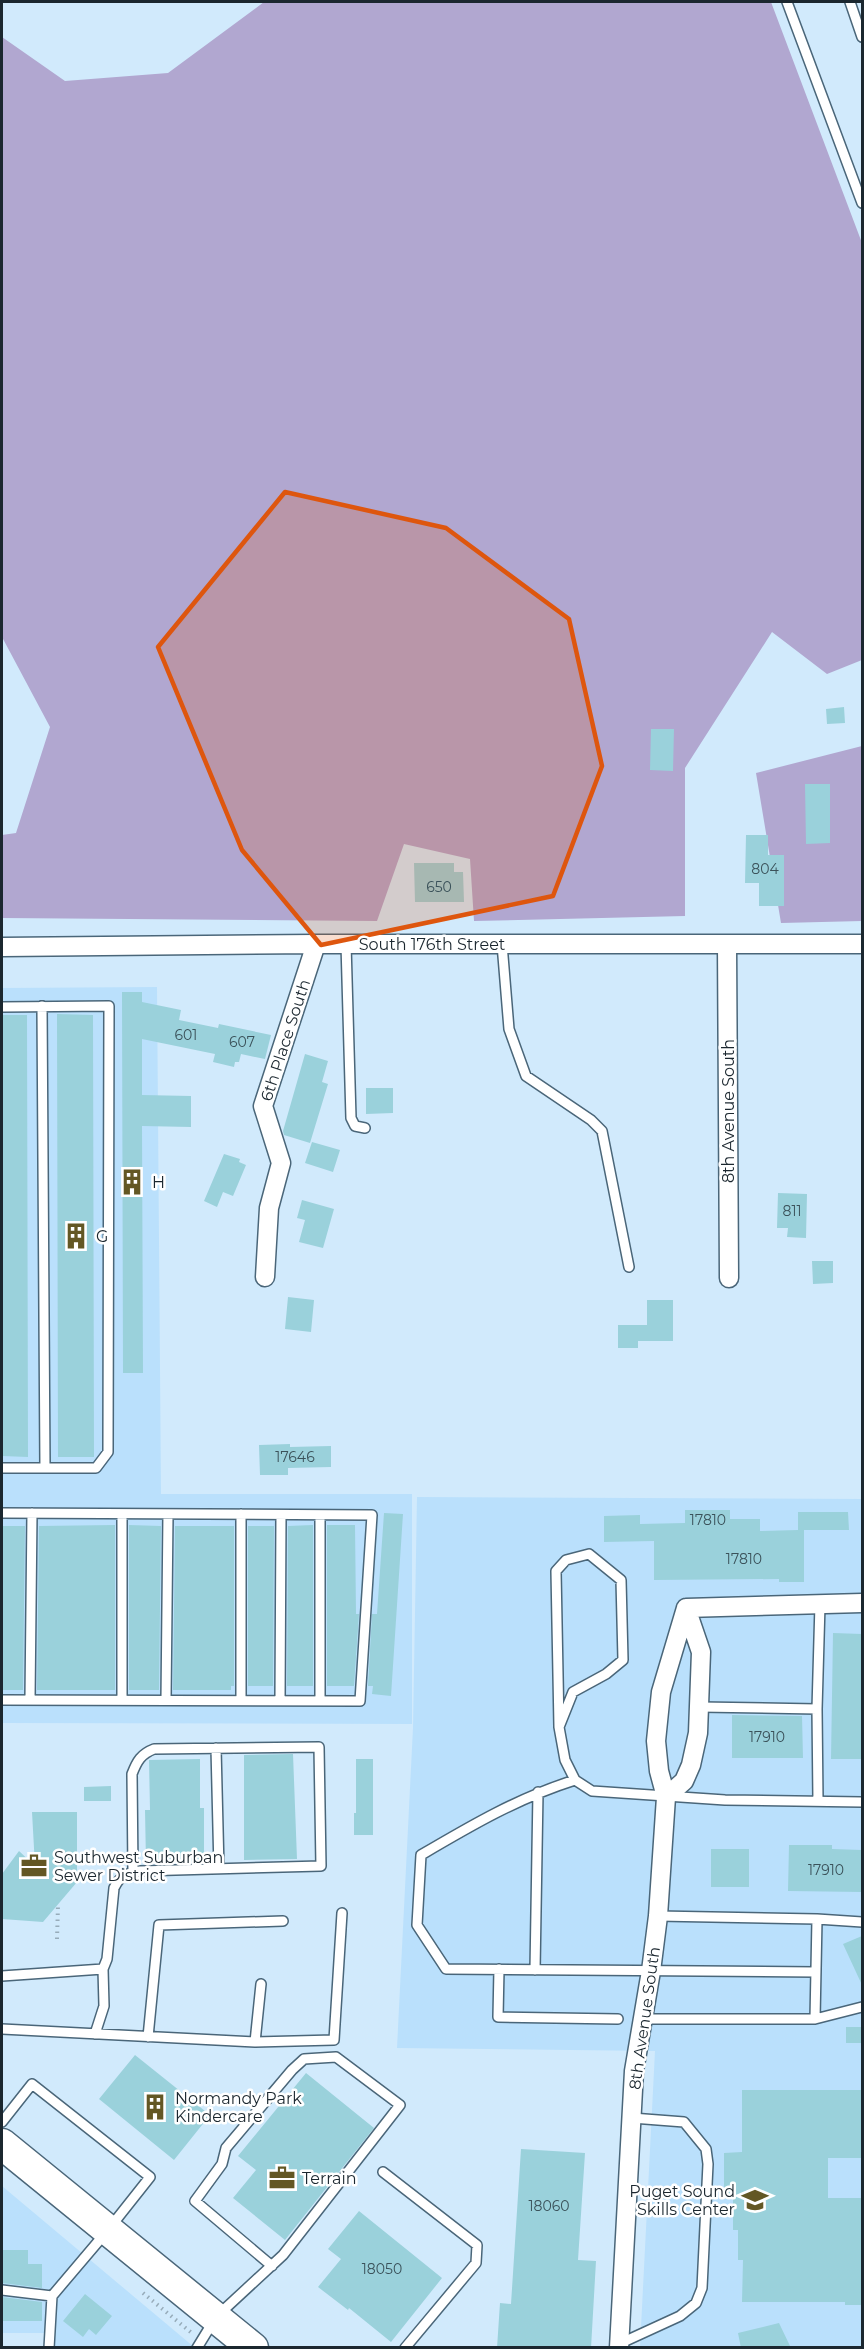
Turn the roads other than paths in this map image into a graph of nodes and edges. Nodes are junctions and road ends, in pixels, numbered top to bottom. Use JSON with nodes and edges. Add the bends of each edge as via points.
{"nodes":[{"id":1,"x":787,"y":2,"type":"edge"},
{"id":2,"x":850,"y":2,"type":"edge"},
{"id":3,"x":862,"y":37,"type":"edge"},
{"id":4,"x":862,"y":203,"type":"edge"},
{"id":5,"x":316,"y":944,"type":"junction"},
{"id":6,"x":346,"y":944,"type":"junction"},
{"id":7,"x":502,"y":944,"type":"junction"},
{"id":8,"x":727,"y":944,"type":"junction"},
{"id":9,"x":862,"y":944,"type":"edge"},
{"id":10,"x":2,"y":947,"type":"edge"},
{"id":11,"x":42,"y":1006,"type":"junction"},
{"id":12,"x":2,"y":1007,"type":"edge"},
{"id":13,"x":365,"y":1128,"type":"dead end"},
{"id":14,"x":629,"y":1267,"type":"dead end"},
{"id":15,"x":265,"y":1278,"type":"dead end"},
{"id":16,"x":729,"y":1278,"type":"dead end"},
{"id":17,"x":2,"y":1468,"type":"edge"},
{"id":18,"x":45,"y":1468,"type":"junction"},
{"id":19,"x":2,"y":1513,"type":"edge"},
{"id":20,"x":32,"y":1513,"type":"junction"},
{"id":21,"x":122,"y":1514,"type":"junction"},
{"id":22,"x":168,"y":1514,"type":"junction"},
{"id":23,"x":241,"y":1514,"type":"junction"},
{"id":24,"x":281,"y":1515,"type":"junction"},
{"id":25,"x":320,"y":1515,"type":"junction"},
{"id":26,"x":862,"y":1602,"type":"edge"},
{"id":27,"x":820,"y":1604,"type":"junction"},
{"id":28,"x":686,"y":1608,"type":"junction"},
{"id":29,"x":2,"y":1700,"type":"edge"},
{"id":30,"x":30,"y":1700,"type":"junction"},
{"id":31,"x":122,"y":1700,"type":"junction"},
{"id":32,"x":166,"y":1700,"type":"junction"},
{"id":33,"x":241,"y":1700,"type":"junction"},
{"id":34,"x":280,"y":1701,"type":"junction"},
{"id":35,"x":320,"y":1701,"type":"junction"},
{"id":36,"x":700,"y":1707,"type":"junction"},
{"id":37,"x":817,"y":1709,"type":"junction"},
{"id":38,"x":559,"y":1727,"type":"junction"},
{"id":39,"x":216,"y":1748,"type":"junction"},
{"id":40,"x":575,"y":1780,"type":"junction"},
{"id":41,"x":538,"y":1792,"type":"junction"},
{"id":42,"x":666,"y":1797,"type":"junction"},
{"id":43,"x":818,"y":1801,"type":"junction"},
{"id":44,"x":862,"y":1802,"type":"edge"},
{"id":45,"x":219,"y":1869,"type":"junction"},
{"id":46,"x":133,"y":1872,"type":"junction"},
{"id":47,"x":342,"y":1913,"type":"dead end"},
{"id":48,"x":658,"y":1917,"type":"junction"},
{"id":49,"x":817,"y":1919,"type":"junction"},
{"id":50,"x":283,"y":1921,"type":"dead end"},
{"id":51,"x":862,"y":1922,"type":"edge"},
{"id":52,"x":103,"y":1969,"type":"junction"},
{"id":53,"x":499,"y":1970,"type":"junction"},
{"id":54,"x":535,"y":1970,"type":"junction"},
{"id":55,"x":651,"y":1971,"type":"junction"},
{"id":56,"x":816,"y":1972,"type":"junction"},
{"id":57,"x":2,"y":1976,"type":"edge"},
{"id":58,"x":261,"y":1984,"type":"dead end"},
{"id":59,"x":862,"y":2007,"type":"edge"},
{"id":60,"x":618,"y":2019,"type":"dead end"},
{"id":61,"x":643,"y":2019,"type":"junction"},
{"id":62,"x":815,"y":2019,"type":"junction"},
{"id":63,"x":2,"y":2030,"type":"edge"},
{"id":64,"x":95,"y":2034,"type":"junction"},
{"id":65,"x":148,"y":2037,"type":"junction"},
{"id":66,"x":255,"y":2042,"type":"junction"},
{"id":67,"x":632,"y":2118,"type":"junction"},
{"id":68,"x":2,"y":2122,"type":"edge"},
{"id":69,"x":2,"y":2144,"type":"edge"},
{"id":70,"x":383,"y":2172,"type":"dead end"},
{"id":71,"x":108,"y":2230,"type":"junction"},
{"id":72,"x":272,"y":2266,"type":"junction"},
{"id":73,"x":2,"y":2290,"type":"edge"},
{"id":74,"x":52,"y":2296,"type":"junction"},
{"id":75,"x":216,"y":2318,"type":"junction"},
{"id":76,"x":619,"y":2346,"type":"edge"},
{"id":77,"x":49,"y":2348,"type":"edge"},
{"id":78,"x":197,"y":2348,"type":"edge"},
{"id":79,"x":253,"y":2348,"type":"edge"},
{"id":80,"x":405,"y":2348,"type":"edge"}],
"edges":[{"from":1,"to":4,"type":"lane"},
{"from":2,"to":3,"type":"lane"},
{"from":5,"to":6,"type":"street","name":"South 176th Street"},
{"from":5,"to":10,"type":"street","name":"South 176th Street"},
{"from":5,"to":15,"type":"street","name":"6th Place South","via":[[263,1106],[281,1163],[269,1208]]},
{"from":6,"to":7,"type":"street","name":"South 176th Street"},
{"from":6,"to":13,"type":"lane","via":[[351,1118],[355,1126]]},
{"from":7,"to":8,"type":"street","name":"South 176th Street"},
{"from":7,"to":14,"type":"lane","via":[[509,1029],[526,1076],[602,1131]]},
{"from":8,"to":9,"type":"street","name":"South 176th Street"},
{"from":8,"to":16,"type":"street","name":"8th Avenue South"},
{"from":11,"to":12,"type":"lane"},
{"from":11,"to":18,"type":"lane"},
{"from":11,"to":18,"type":"lane","via":[[109,1006],[108,1452],[96,1468]]},
{"from":17,"to":18,"type":"lane"},
{"from":19,"to":20,"type":"lane"},
{"from":20,"to":21,"type":"lane"},
{"from":20,"to":30,"type":"lane"},
{"from":21,"to":22,"type":"lane"},
{"from":21,"to":31,"type":"lane"},
{"from":22,"to":23,"type":"lane"},
{"from":22,"to":32,"type":"lane"},
{"from":23,"to":24,"type":"lane"},
{"from":23,"to":33,"type":"lane"},
{"from":24,"to":25,"type":"lane"},
{"from":24,"to":34,"type":"lane"},
{"from":25,"to":35,"type":"lane"},
{"from":25,"to":35,"type":"lane","via":[[372,1515],[360,1701]]},
{"from":26,"to":27,"type":"street"},
{"from":27,"to":28,"type":"street"},
{"from":27,"to":37,"type":"lane"},
{"from":28,"to":36,"type":"street","via":[[701,1652]]},
{"from":28,"to":42,"type":"street","name":"8th Avenue South","via":[[661,1692],[656,1741]]},
{"from":29,"to":30,"type":"lane"},
{"from":30,"to":31,"type":"lane"},
{"from":31,"to":32,"type":"lane"},
{"from":32,"to":33,"type":"lane"},
{"from":33,"to":34,"type":"lane"},
{"from":34,"to":35,"type":"lane"},
{"from":36,"to":37,"type":"lane"},
{"from":36,"to":42,"type":"street","via":[[691,1765],[684,1781]]},
{"from":37,"to":43,"type":"lane"},
{"from":38,"to":38,"type":"lane","via":[[556,1571],[566,1560],[589,1554],[621,1580],[623,1660],[573,1692]]},
{"from":38,"to":40,"type":"lane"},
{"from":39,"to":45,"type":"lane"},
{"from":39,"to":45,"type":"lane","via":[[320,1747],[321,1866]]},
{"from":39,"to":46,"type":"lane","via":[[154,1749],[138,1760],[132,1774]]},
{"from":40,"to":41,"type":"lane"},
{"from":40,"to":42,"type":"lane","via":[[592,1791]]},
{"from":41,"to":53,"type":"lane","via":[[487,1816],[421,1855],[417,1925],[446,1969]]},
{"from":41,"to":54,"type":"lane"},
{"from":42,"to":43,"type":"lane"},
{"from":42,"to":48,"type":"street","name":"8th Avenue South"},
{"from":43,"to":44,"type":"lane"},
{"from":45,"to":46,"type":"lane"},
{"from":46,"to":52,"type":"lane","via":[[118,1879],[114,1888]]},
{"from":47,"to":66,"type":"lane","via":[[334,2040]]},
{"from":48,"to":49,"type":"lane"},
{"from":48,"to":55,"type":"street","name":"8th Avenue South"},
{"from":49,"to":51,"type":"lane"},
{"from":49,"to":56,"type":"lane"},
{"from":50,"to":65,"type":"lane","via":[[159,1925]]},
{"from":52,"to":57,"type":"lane"},
{"from":52,"to":64,"type":"lane","via":[[104,2006]]},
{"from":53,"to":54,"type":"lane"},
{"from":53,"to":60,"type":"lane","via":[[498,2017]]},
{"from":54,"to":55,"type":"lane"},
{"from":55,"to":56,"type":"lane"},
{"from":55,"to":61,"type":"street","name":"8th Avenue South"},
{"from":56,"to":62,"type":"lane"},
{"from":58,"to":66,"type":"lane"},
{"from":59,"to":62,"type":"lane"},
{"from":61,"to":62,"type":"lane"},
{"from":61,"to":67,"type":"street","name":"8th Avenue South","via":[[634,2071]]},
{"from":63,"to":64,"type":"lane"},
{"from":64,"to":65,"type":"lane"},
{"from":65,"to":66,"type":"lane"},
{"from":67,"to":76,"type":"street","name":"8th Avenue South"},
{"from":67,"to":76,"type":"lane","via":[[684,2122],[706,2148],[702,2289],[696,2303],[680,2316]]},
{"from":68,"to":71,"type":"lane","via":[[32,2084],[150,2177]]},
{"from":69,"to":71,"type":"main road"},
{"from":70,"to":80,"type":"lane","via":[[477,2245],[476,2263]]},
{"from":71,"to":74,"type":"lane"},
{"from":71,"to":75,"type":"main road"},
{"from":72,"to":72,"type":"lane","via":[[400,2105],[336,2057],[304,2059],[292,2070],[226,2148],[222,2164],[195,2200]]},
{"from":72,"to":75,"type":"lane"},
{"from":73,"to":74,"type":"lane"},
{"from":74,"to":77,"type":"lane"},
{"from":75,"to":78,"type":"lane"},
{"from":75,"to":79,"type":"main road"}]}
